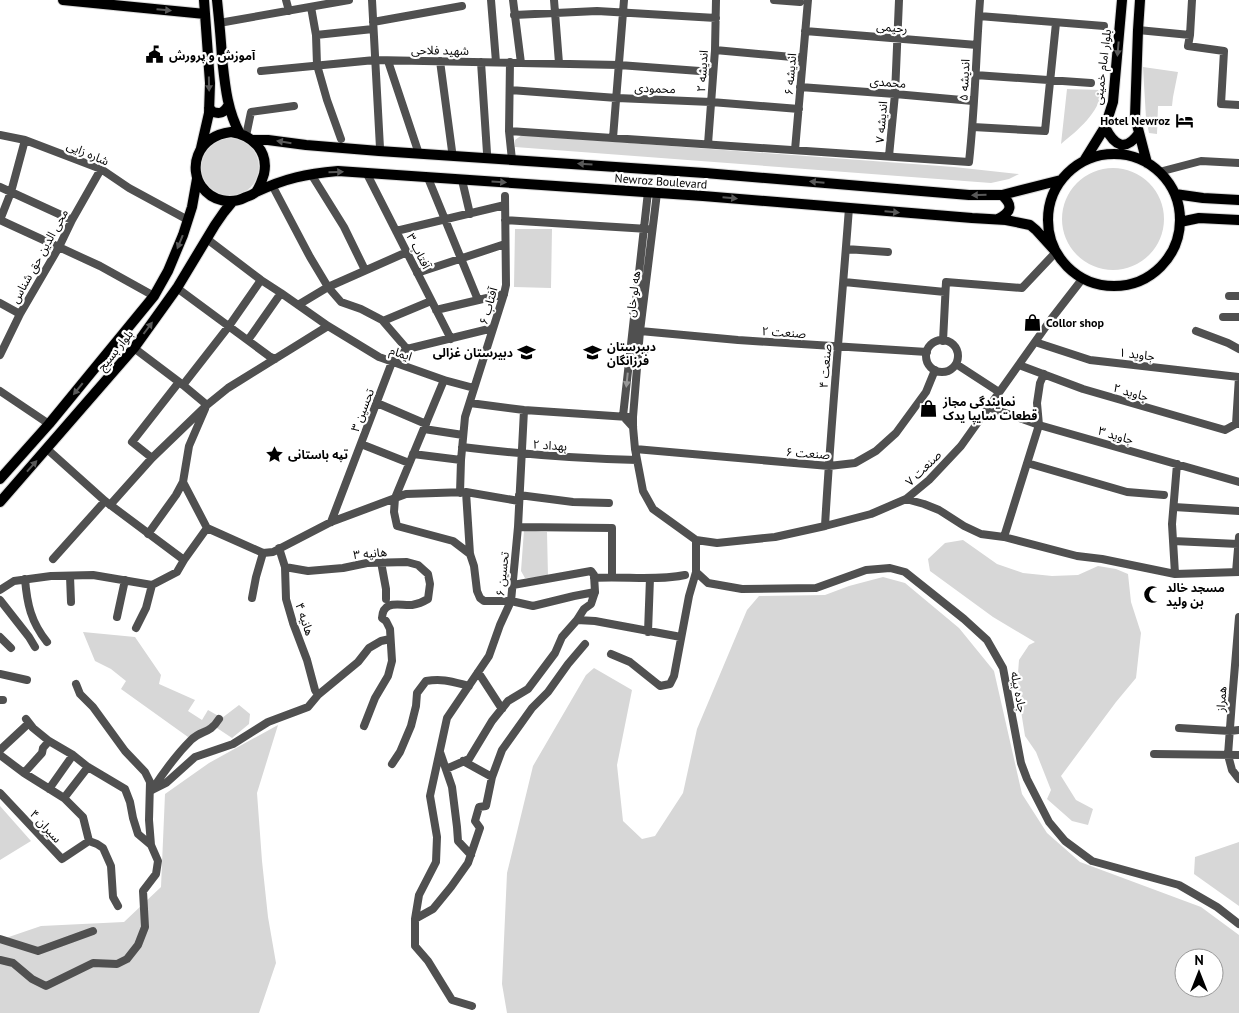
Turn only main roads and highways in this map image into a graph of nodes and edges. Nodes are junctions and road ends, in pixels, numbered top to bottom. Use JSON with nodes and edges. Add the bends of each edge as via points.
{"nodes":[{"id":1,"x":63,"y":0,"type":"edge"},
{"id":2,"x":204,"y":0,"type":"edge"},
{"id":3,"x":217,"y":0,"type":"edge"},
{"id":4,"x":1122,"y":0,"type":"edge"},
{"id":5,"x":1140,"y":0,"type":"edge"},
{"id":6,"x":205,"y":14,"type":"junction"},
{"id":7,"x":228,"y":106,"type":"junction"},
{"id":8,"x":209,"y":108,"type":"junction"},
{"id":9,"x":1105,"y":127,"type":"junction"},
{"id":10,"x":1139,"y":133,"type":"junction"},
{"id":11,"x":246,"y":136,"type":"junction"},
{"id":12,"x":201,"y":148,"type":"junction"},
{"id":13,"x":1084,"y":161,"type":"junction"},
{"id":14,"x":1147,"y":163,"type":"junction"},
{"id":15,"x":197,"y":178,"type":"junction"},
{"id":16,"x":1061,"y":180,"type":"junction"},
{"id":17,"x":256,"y":192,"type":"junction"},
{"id":18,"x":1175,"y":194,"type":"junction"},
{"id":19,"x":1002,"y":195,"type":"junction"},
{"id":20,"x":1208,"y":199,"type":"junction"},
{"id":21,"x":1239,"y":200,"type":"edge"},
{"id":22,"x":233,"y":202,"type":"junction"},
{"id":23,"x":1209,"y":218,"type":"junction"},
{"id":24,"x":998,"y":219,"type":"junction"},
{"id":25,"x":1239,"y":220,"type":"edge"},
{"id":26,"x":1180,"y":222,"type":"junction"},
{"id":27,"x":1056,"y":252,"type":"junction"},
{"id":28,"x":168,"y":271,"type":"junction"},
{"id":29,"x":183,"y":278,"type":"junction"},
{"id":30,"x":0,"y":479,"type":"edge"},
{"id":31,"x":0,"y":502,"type":"edge"}],
"edges":[{"from":1,"to":6,"type":"main road","one_way":true},
{"from":2,"to":6,"type":"main road"},
{"from":3,"to":7,"type":"main road"},
{"from":4,"to":9,"type":"main road","name":"بلوار امام خمینی","one_way":true,"via":[[1113,102]]},
{"from":5,"to":10,"type":"main road","via":[[1135,117]]},
{"from":6,"to":8,"type":"main road","one_way":true},
{"from":7,"to":8,"type":"main road","via":[[222,113]]},
{"from":7,"to":11,"type":"main road","via":[[234,123]]},
{"from":8,"to":12,"type":"main road"},
{"from":9,"to":10,"type":"main road","via":[[1116,143],[1126,145]]},
{"from":9,"to":13,"type":"main road","name":"بلوار امام خمینی"},
{"from":10,"to":14,"type":"main road"},
{"from":11,"to":12,"type":"main road","via":[[222,133]]},
{"from":11,"to":17,"type":"main road","via":[[264,158],[265,170]]},
{"from":19,"to":11,"type":"main road","name":"Newroz Boulevard","one_way":true,"via":[[306,146]]},
{"from":12,"to":15,"type":"main road","via":[[196,158]]},
{"from":13,"to":14,"type":"main road","via":[[1116,154]]},
{"from":13,"to":16,"type":"main road"},
{"from":14,"to":18,"type":"main road","via":[[1170,184]]},
{"from":15,"to":22,"type":"main road","via":[[208,194]]},
{"from":15,"to":28,"type":"main road","name":"بلوار بسیج","one_way":true,"via":[[188,220]]},
{"from":16,"to":19,"type":"main road","name":"Newroz Boulevard"},
{"from":16,"to":27,"type":"main road","via":[[1052,197],[1048,216]]},
{"from":17,"to":22,"type":"main road"},
{"from":17,"to":24,"type":"main road","name":"Newroz Boulevard","one_way":true,"via":[[294,177],[338,171]]},
{"from":18,"to":20,"type":"main road"},
{"from":18,"to":26,"type":"main road"},
{"from":19,"to":24,"type":"main road","via":[[1009,202],[1009,208],[1006,215]]},
{"from":20,"to":21,"type":"main road"},
{"from":20,"to":23,"type":"main road","via":[[1203,209]]},
{"from":22,"to":29,"type":"main road","name":"بلوار بسیج"},
{"from":23,"to":25,"type":"main road"},
{"from":23,"to":26,"type":"main road"},
{"from":24,"to":27,"type":"main road","name":"Newroz Boulevard","via":[[1030,226]]},
{"from":26,"to":27,"type":"main road","via":[[1170,256],[1151,275],[1135,282],[1118,286],[1083,278]]},
{"from":28,"to":29,"type":"main road"},
{"from":28,"to":30,"type":"main road","name":"بلوار بسیج","one_way":true,"via":[[154,296]]},
{"from":31,"to":29,"type":"main road","name":"بلوار بسیج","one_way":true,"via":[[134,348]]}]}
